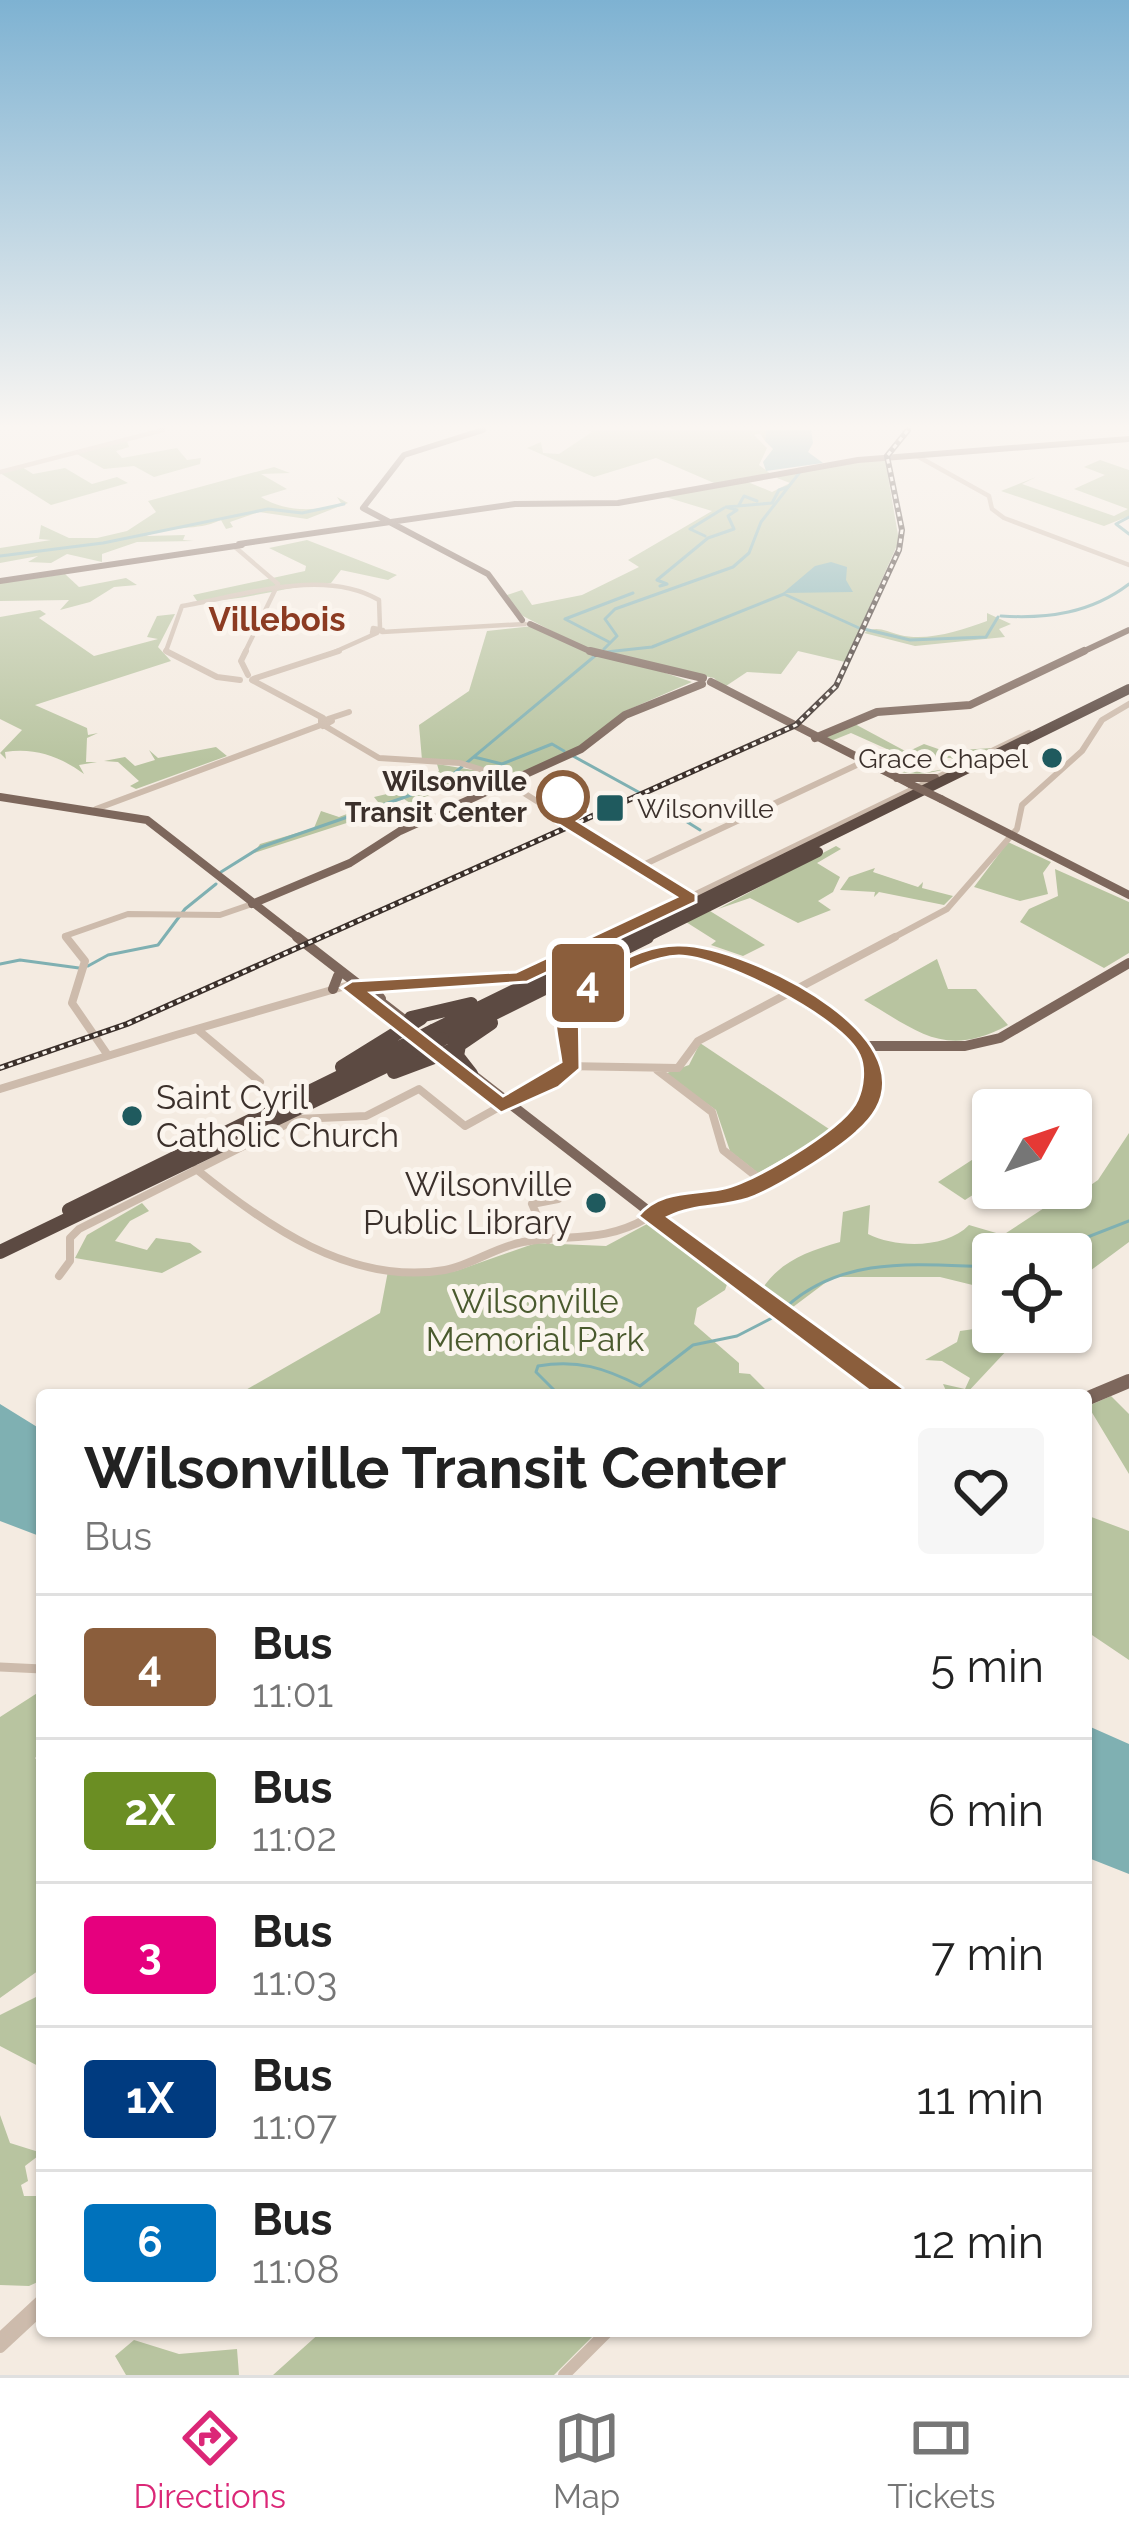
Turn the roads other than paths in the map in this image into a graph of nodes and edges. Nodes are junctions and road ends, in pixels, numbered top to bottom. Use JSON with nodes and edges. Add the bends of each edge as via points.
{"nodes":[{"id":1,"x":258,"y":541,"type":"edge"},
{"id":2,"x":425,"y":541,"type":"edge"},
{"id":3,"x":1063,"y":541,"type":"edge"},
{"id":4,"x":237,"y":547,"type":"junction"},
{"id":5,"x":1129,"y":565,"type":"edge"},
{"id":6,"x":0,"y":581,"type":"edge"},
{"id":7,"x":277,"y":591,"type":"junction"},
{"id":8,"x":527,"y":622,"type":"junction"},
{"id":9,"x":1129,"y":630,"type":"edge"},
{"id":10,"x":377,"y":631,"type":"junction"},
{"id":11,"x":246,"y":677,"type":"junction"},
{"id":12,"x":701,"y":682,"type":"junction"},
{"id":13,"x":1129,"y":686,"type":"edge"},
{"id":14,"x":1129,"y":701,"type":"edge"},
{"id":15,"x":350,"y":713,"type":"dead end"},
{"id":16,"x":325,"y":722,"type":"junction"},
{"id":17,"x":815,"y":738,"type":"junction"},
{"id":18,"x":863,"y":762,"type":"junction"},
{"id":19,"x":897,"y":778,"type":"junction"},
{"id":20,"x":935,"y":778,"type":"junction"},
{"id":21,"x":509,"y":784,"type":"junction"},
{"id":22,"x":0,"y":796,"type":"edge"},
{"id":23,"x":96,"y":809,"type":"junction"},
{"id":24,"x":1009,"y":835,"type":"junction"},
{"id":25,"x":640,"y":867,"type":"junction"},
{"id":26,"x":1129,"y":895,"type":"edge"},
{"id":27,"x":690,"y":898,"type":"junction"},
{"id":28,"x":252,"y":904,"type":"junction"},
{"id":29,"x":1129,"y":961,"type":"edge"},
{"id":30,"x":325,"y":962,"type":"junction"},
{"id":31,"x":548,"y":973,"type":"junction"},
{"id":32,"x":338,"y":976,"type":"junction"},
{"id":33,"x":383,"y":984,"type":"junction"},
{"id":34,"x":352,"y":986,"type":"junction"},
{"id":35,"x":333,"y":989,"type":"junction"},
{"id":36,"x":793,"y":994,"type":"junction"},
{"id":37,"x":399,"y":1020,"type":"junction"},
{"id":38,"x":198,"y":1030,"type":"junction"},
{"id":39,"x":176,"y":1035,"type":"junction"},
{"id":40,"x":443,"y":1048,"type":"junction"},
{"id":41,"x":416,"y":1051,"type":"junction"},
{"id":42,"x":868,"y":1051,"type":"junction"},
{"id":43,"x":107,"y":1054,"type":"junction"},
{"id":44,"x":569,"y":1064,"type":"junction"},
{"id":45,"x":656,"y":1069,"type":"junction"},
{"id":46,"x":471,"y":1074,"type":"joint"},
{"id":47,"x":260,"y":1082,"type":"dead end"},
{"id":48,"x":0,"y":1089,"type":"edge"},
{"id":49,"x":504,"y":1104,"type":"junction"},
{"id":50,"x":158,"y":1166,"type":"junction"},
{"id":51,"x":196,"y":1169,"type":"junction"},
{"id":52,"x":762,"y":1181,"type":"junction"},
{"id":53,"x":535,"y":1205,"type":"dead end"},
{"id":54,"x":649,"y":1217,"type":"junction"},
{"id":55,"x":548,"y":1240,"type":"junction"},
{"id":56,"x":0,"y":1248,"type":"edge"},
{"id":57,"x":59,"y":1276,"type":"dead end"},
{"id":58,"x":1129,"y":1383,"type":"edge"},
{"id":59,"x":886,"y":1389,"type":"edge"},
{"id":60,"x":1092,"y":1398,"type":"edge"},
{"id":61,"x":0,"y":1665,"type":"edge"},
{"id":62,"x":36,"y":1666,"type":"edge"},
{"id":63,"x":36,"y":2310,"type":"edge"},
{"id":64,"x":602,"y":2337,"type":"edge"},
{"id":65,"x":0,"y":2343,"type":"edge"},
{"id":66,"x":564,"y":2375,"type":"edge"}],
"edges":[{"from":1,"to":4,"type":"main road"},
{"from":2,"to":8,"type":"main road","via":[[497,585],[507,609]]},
{"from":3,"to":5,"type":"street"},
{"from":4,"to":6,"type":"main road"},
{"from":4,"to":7,"type":"street","via":[[275,578]]},
{"from":7,"to":10,"type":"street","via":[[325,584],[364,590],[380,602]]},
{"from":7,"to":11,"type":"street","via":[[241,662]]},
{"from":7,"to":11,"type":"street","via":[[191,603],[178,613],[166,651],[228,680]]},
{"from":8,"to":10,"type":"street"},
{"from":8,"to":12,"type":"main road","via":[[581,648]]},
{"from":9,"to":17,"type":"main road","via":[[970,705],[875,712]]},
{"from":10,"to":11,"type":"street"},
{"from":11,"to":16,"type":"street"},
{"from":12,"to":17,"type":"main road"},
{"from":12,"to":21,"type":"main road","via":[[625,715],[594,742]]},
{"from":13,"to":20,"type":"street"},
{"from":13,"to":31,"type":"highway"},
{"from":14,"to":24,"type":"street","via":[[1022,805]]},
{"from":14,"to":40,"type":"highway","via":[[588,966]]},
{"from":15,"to":16,"type":"street"},
{"from":16,"to":21,"type":"street","via":[[370,755],[485,770]]},
{"from":16,"to":23,"type":"street"},
{"from":17,"to":18,"type":"main road"},
{"from":18,"to":19,"type":"main road"},
{"from":18,"to":25,"type":"street"},
{"from":19,"to":20,"type":"main road"},
{"from":19,"to":24,"type":"main road","bridge":true},
{"from":20,"to":27,"type":"street"},
{"from":21,"to":25,"type":"street"},
{"from":21,"to":28,"type":"main road"},
{"from":22,"to":23,"type":"main road"},
{"from":23,"to":28,"type":"main road","via":[[146,820]]},
{"from":24,"to":26,"type":"main road"},
{"from":24,"to":36,"type":"street","via":[[944,911]]},
{"from":25,"to":27,"type":"street"},
{"from":27,"to":33,"type":"street","via":[[520,977]]},
{"from":28,"to":30,"type":"main road"},
{"from":28,"to":43,"type":"street","via":[[226,914],[117,917],[65,936],[84,967],[72,1004]]},
{"from":29,"to":42,"type":"main road","via":[[1040,1019],[976,1044],[893,1042]]},
{"from":30,"to":32,"type":"main road"},
{"from":30,"to":34,"type":"main road"},
{"from":31,"to":37,"type":"highway"},
{"from":31,"to":40,"type":"highway"},
{"from":32,"to":34,"type":"main road"},
{"from":32,"to":35,"type":"main road"},
{"from":33,"to":34,"type":"street"},
{"from":33,"to":37,"type":"main road","via":[[376,994]]},
{"from":34,"to":35,"type":"street"},
{"from":34,"to":37,"type":"main road"},
{"from":34,"to":38,"type":"street"},
{"from":35,"to":39,"type":"street"},
{"from":36,"to":42,"type":"main road","via":[[843,1024]]},
{"from":36,"to":44,"type":"main road","via":[[743,965],[683,950],[639,957],[570,994]]},
{"from":36,"to":45,"type":"street","via":[[696,1042],[684,1065]]},
{"from":37,"to":40,"type":"main road"},
{"from":37,"to":50,"type":"highway","via":[[346,1064]]},
{"from":38,"to":39,"type":"street"},
{"from":38,"to":47,"type":"street"},
{"from":39,"to":43,"type":"street"},
{"from":40,"to":41,"type":"highway"},
{"from":40,"to":41,"type":"highway","bridge":true},
{"from":40,"to":46,"type":"highway"},
{"from":40,"to":49,"type":"main road"},
{"from":41,"to":50,"type":"highway"},
{"from":41,"to":56,"type":"highway"},
{"from":42,"to":52,"type":"main road","via":[[878,1093],[866,1114]]},
{"from":43,"to":48,"type":"street"},
{"from":44,"to":45,"type":"street"},
{"from":44,"to":49,"type":"main road"},
{"from":45,"to":52,"type":"street","via":[[713,1113],[723,1150]]},
{"from":46,"to":49,"type":"main road"},
{"from":49,"to":51,"type":"street","via":[[465,1126],[419,1089],[366,1116],[297,1119]]},
{"from":49,"to":54,"type":"main road"},
{"from":50,"to":56,"type":"highway"},
{"from":51,"to":55,"type":"street","via":[[307,1249],[373,1266],[439,1271]]},
{"from":51,"to":57,"type":"street","via":[[77,1231]]},
{"from":52,"to":54,"type":"main road","via":[[735,1196],[681,1200]]},
{"from":53,"to":55,"type":"street"},
{"from":54,"to":55,"type":"street","via":[[600,1242]]},
{"from":54,"to":59,"type":"main road"},
{"from":58,"to":60,"type":"main road"},
{"from":61,"to":62,"type":"street"},
{"from":63,"to":65,"type":"street"},
{"from":64,"to":66,"type":"street"}]}
